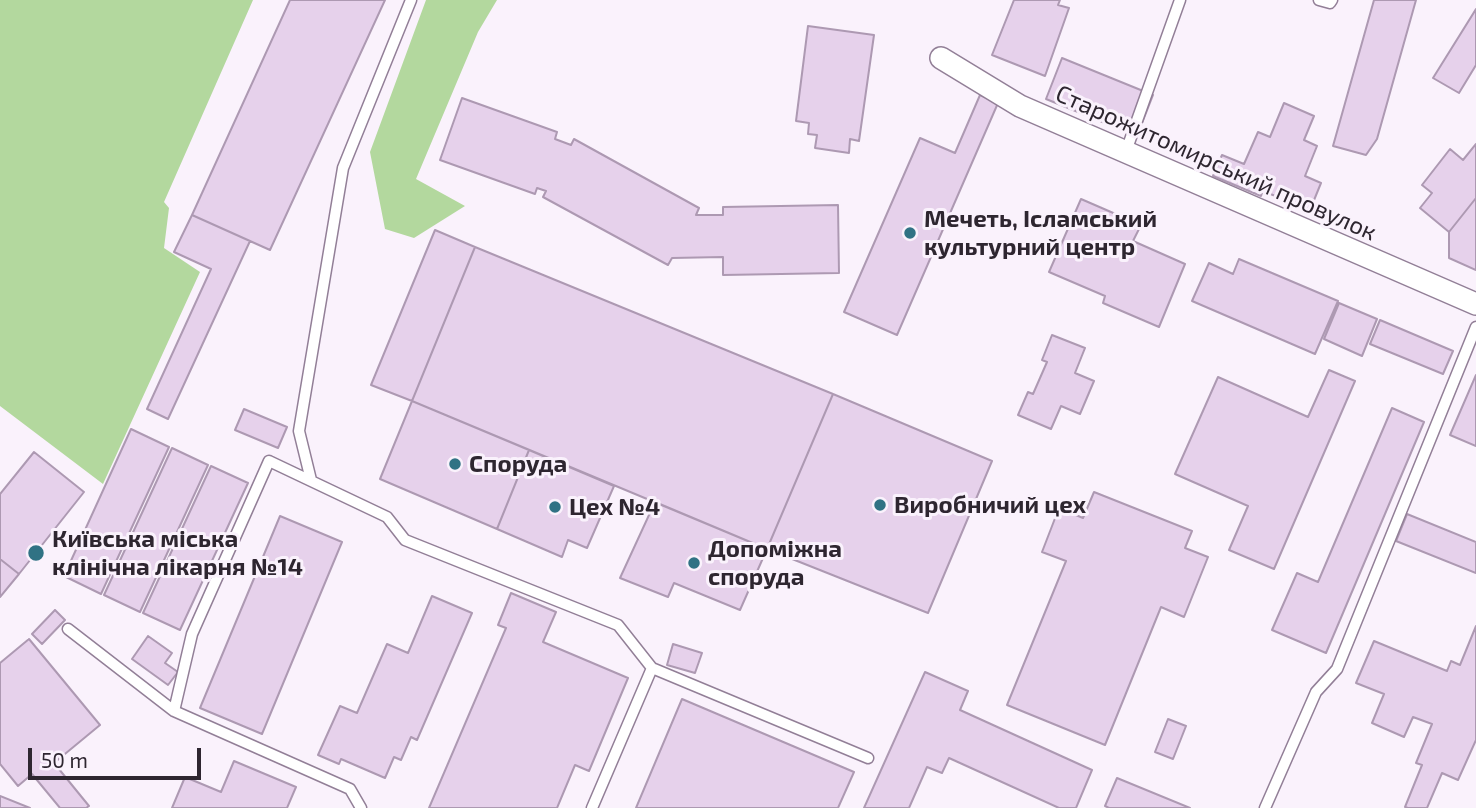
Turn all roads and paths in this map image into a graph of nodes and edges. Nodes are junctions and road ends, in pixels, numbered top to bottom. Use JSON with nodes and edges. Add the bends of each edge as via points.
{"nodes":[{"id":1,"x":411,"y":0,"type":"edge"},
{"id":2,"x":1180,"y":0,"type":"edge"},
{"id":3,"x":1320,"y":0,"type":"edge"},
{"id":4,"x":1332,"y":0,"type":"edge"},
{"id":5,"x":941,"y":58,"type":"dead end"},
{"id":6,"x":1125,"y":154,"type":"junction"},
{"id":7,"x":1476,"y":304,"type":"edge"},
{"id":8,"x":1476,"y":327,"type":"edge"},
{"id":9,"x":311,"y":480,"type":"junction"},
{"id":10,"x":68,"y":629,"type":"dead end"},
{"id":11,"x":652,"y":668,"type":"junction"},
{"id":12,"x":174,"y":711,"type":"junction"},
{"id":13,"x":869,"y":758,"type":"dead end"},
{"id":14,"x":361,"y":808,"type":"edge"},
{"id":15,"x":592,"y":808,"type":"edge"},
{"id":16,"x":1265,"y":808,"type":"edge"}],
"edges":[{"from":1,"to":9,"type":"lane","via":[[343,168],[299,431]]},
{"from":2,"to":6,"type":"lane"},
{"from":3,"to":4,"type":"lane"},
{"from":5,"to":6,"type":"street","name":"Старожитомирський провулок","via":[[1020,106]]},
{"from":6,"to":7,"type":"street","name":"Старожитомирський провулок"},
{"from":8,"to":16,"type":"lane","via":[[1337,669],[1316,692]]},
{"from":9,"to":11,"type":"lane","via":[[387,517],[405,540],[618,625]]},
{"from":9,"to":12,"type":"lane","via":[[270,461],[192,634]]},
{"from":10,"to":12,"type":"lane"},
{"from":11,"to":13,"type":"lane"},
{"from":11,"to":15,"type":"lane"},
{"from":12,"to":14,"type":"lane","via":[[350,789]]}]}
